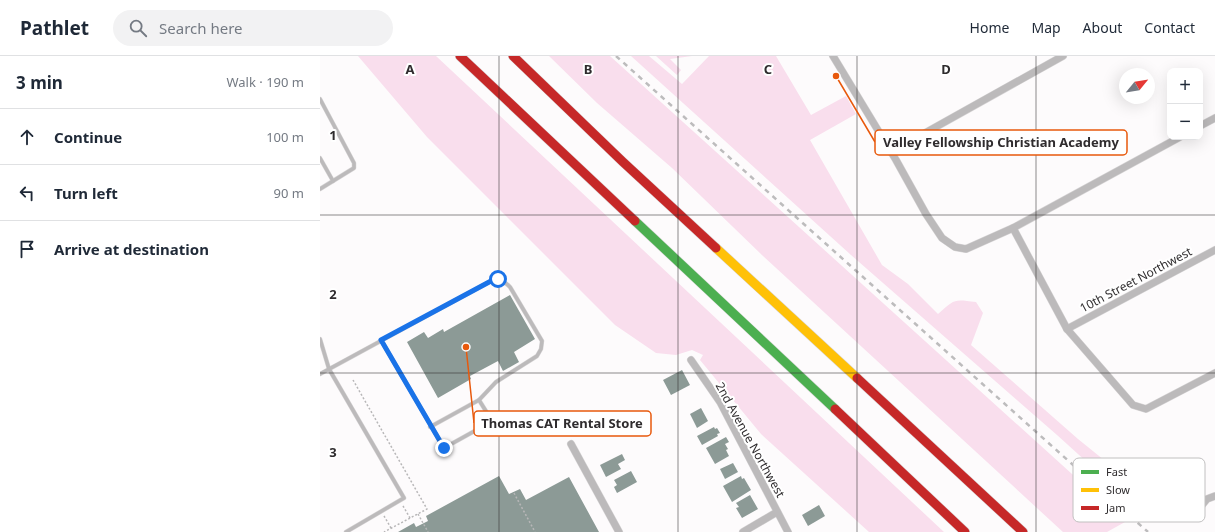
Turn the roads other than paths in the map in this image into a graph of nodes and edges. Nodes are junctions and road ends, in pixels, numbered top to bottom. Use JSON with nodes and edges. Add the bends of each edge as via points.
{"nodes":[{"id":1,"x":460,"y":56,"type":"edge"},
{"id":2,"x":513,"y":56,"type":"edge"},
{"id":3,"x":833,"y":56,"type":"edge"},
{"id":4,"x":1063,"y":56,"type":"edge"},
{"id":5,"x":320,"y":100,"type":"edge"},
{"id":6,"x":1215,"y":118,"type":"edge"},
{"id":7,"x":1203,"y":124,"type":"edge"},
{"id":8,"x":1174,"y":140,"type":"edge"},
{"id":9,"x":891,"y":152,"type":"junction"},
{"id":10,"x":320,"y":158,"type":"edge"},
{"id":11,"x":333,"y":181,"type":"junction"},
{"id":12,"x":320,"y":189,"type":"edge"},
{"id":13,"x":1013,"y":228,"type":"junction"},
{"id":14,"x":1215,"y":250,"type":"edge"},
{"id":15,"x":1067,"y":330,"type":"junction"},
{"id":16,"x":381,"y":340,"type":"junction"},
{"id":17,"x":321,"y":342,"type":"edge"},
{"id":18,"x":691,"y":360,"type":"dead end"},
{"id":19,"x":329,"y":369,"type":"junction"},
{"id":20,"x":1215,"y":373,"type":"edge"},
{"id":21,"x":320,"y":374,"type":"edge"},
{"id":22,"x":479,"y":400,"type":"junction"},
{"id":23,"x":430,"y":427,"type":"junction"},
{"id":24,"x":571,"y":444,"type":"dead end"},
{"id":25,"x":1215,"y":496,"type":"edge"},
{"id":26,"x":1205,"y":501,"type":"edge"},
{"id":27,"x":777,"y":512,"type":"junction"},
{"id":28,"x":346,"y":532,"type":"edge"},
{"id":29,"x":619,"y":532,"type":"edge"},
{"id":30,"x":742,"y":532,"type":"edge"},
{"id":31,"x":788,"y":532,"type":"edge"},
{"id":32,"x":965,"y":532,"type":"edge"},
{"id":33,"x":1023,"y":532,"type":"edge"}],
"edges":[{"from":1,"to":32,"type":"highway"},
{"from":2,"to":33,"type":"highway"},
{"from":3,"to":9,"type":"street"},
{"from":4,"to":9,"type":"street"},
{"from":5,"to":11,"type":"lane","via":[[354,163],[351,171]]},
{"from":6,"to":7,"type":"street"},
{"from":8,"to":13,"type":"street"},
{"from":9,"to":13,"type":"street","via":[[942,238],[955,247],[966,249]]},
{"from":10,"to":11,"type":"lane"},
{"from":11,"to":12,"type":"lane"},
{"from":13,"to":15,"type":"street"},
{"from":14,"to":15,"type":"street","name":"10th Street Northwest"},
{"from":15,"to":20,"type":"street","via":[[1133,405],[1139,407],[1146,409]]},
{"from":16,"to":19,"type":"lane"},
{"from":16,"to":22,"type":"lane","via":[[491,281],[504,281],[542,341],[541,349],[537,356],[496,382]]},
{"from":16,"to":23,"type":"lane"},
{"from":17,"to":19,"type":"lane"},
{"from":18,"to":27,"type":"street","name":"2nd Avenue Northwest","via":[[720,402]]},
{"from":19,"to":21,"type":"lane"},
{"from":19,"to":28,"type":"lane","via":[[404,498]]},
{"from":22,"to":23,"type":"lane"},
{"from":22,"to":23,"type":"lane","via":[[489,416],[489,423],[446,447],[441,446]]},
{"from":24,"to":29,"type":"street"},
{"from":25,"to":26,"type":"street"},
{"from":27,"to":30,"type":"street"},
{"from":27,"to":31,"type":"street","name":"2nd Avenue Northwest"}]}
